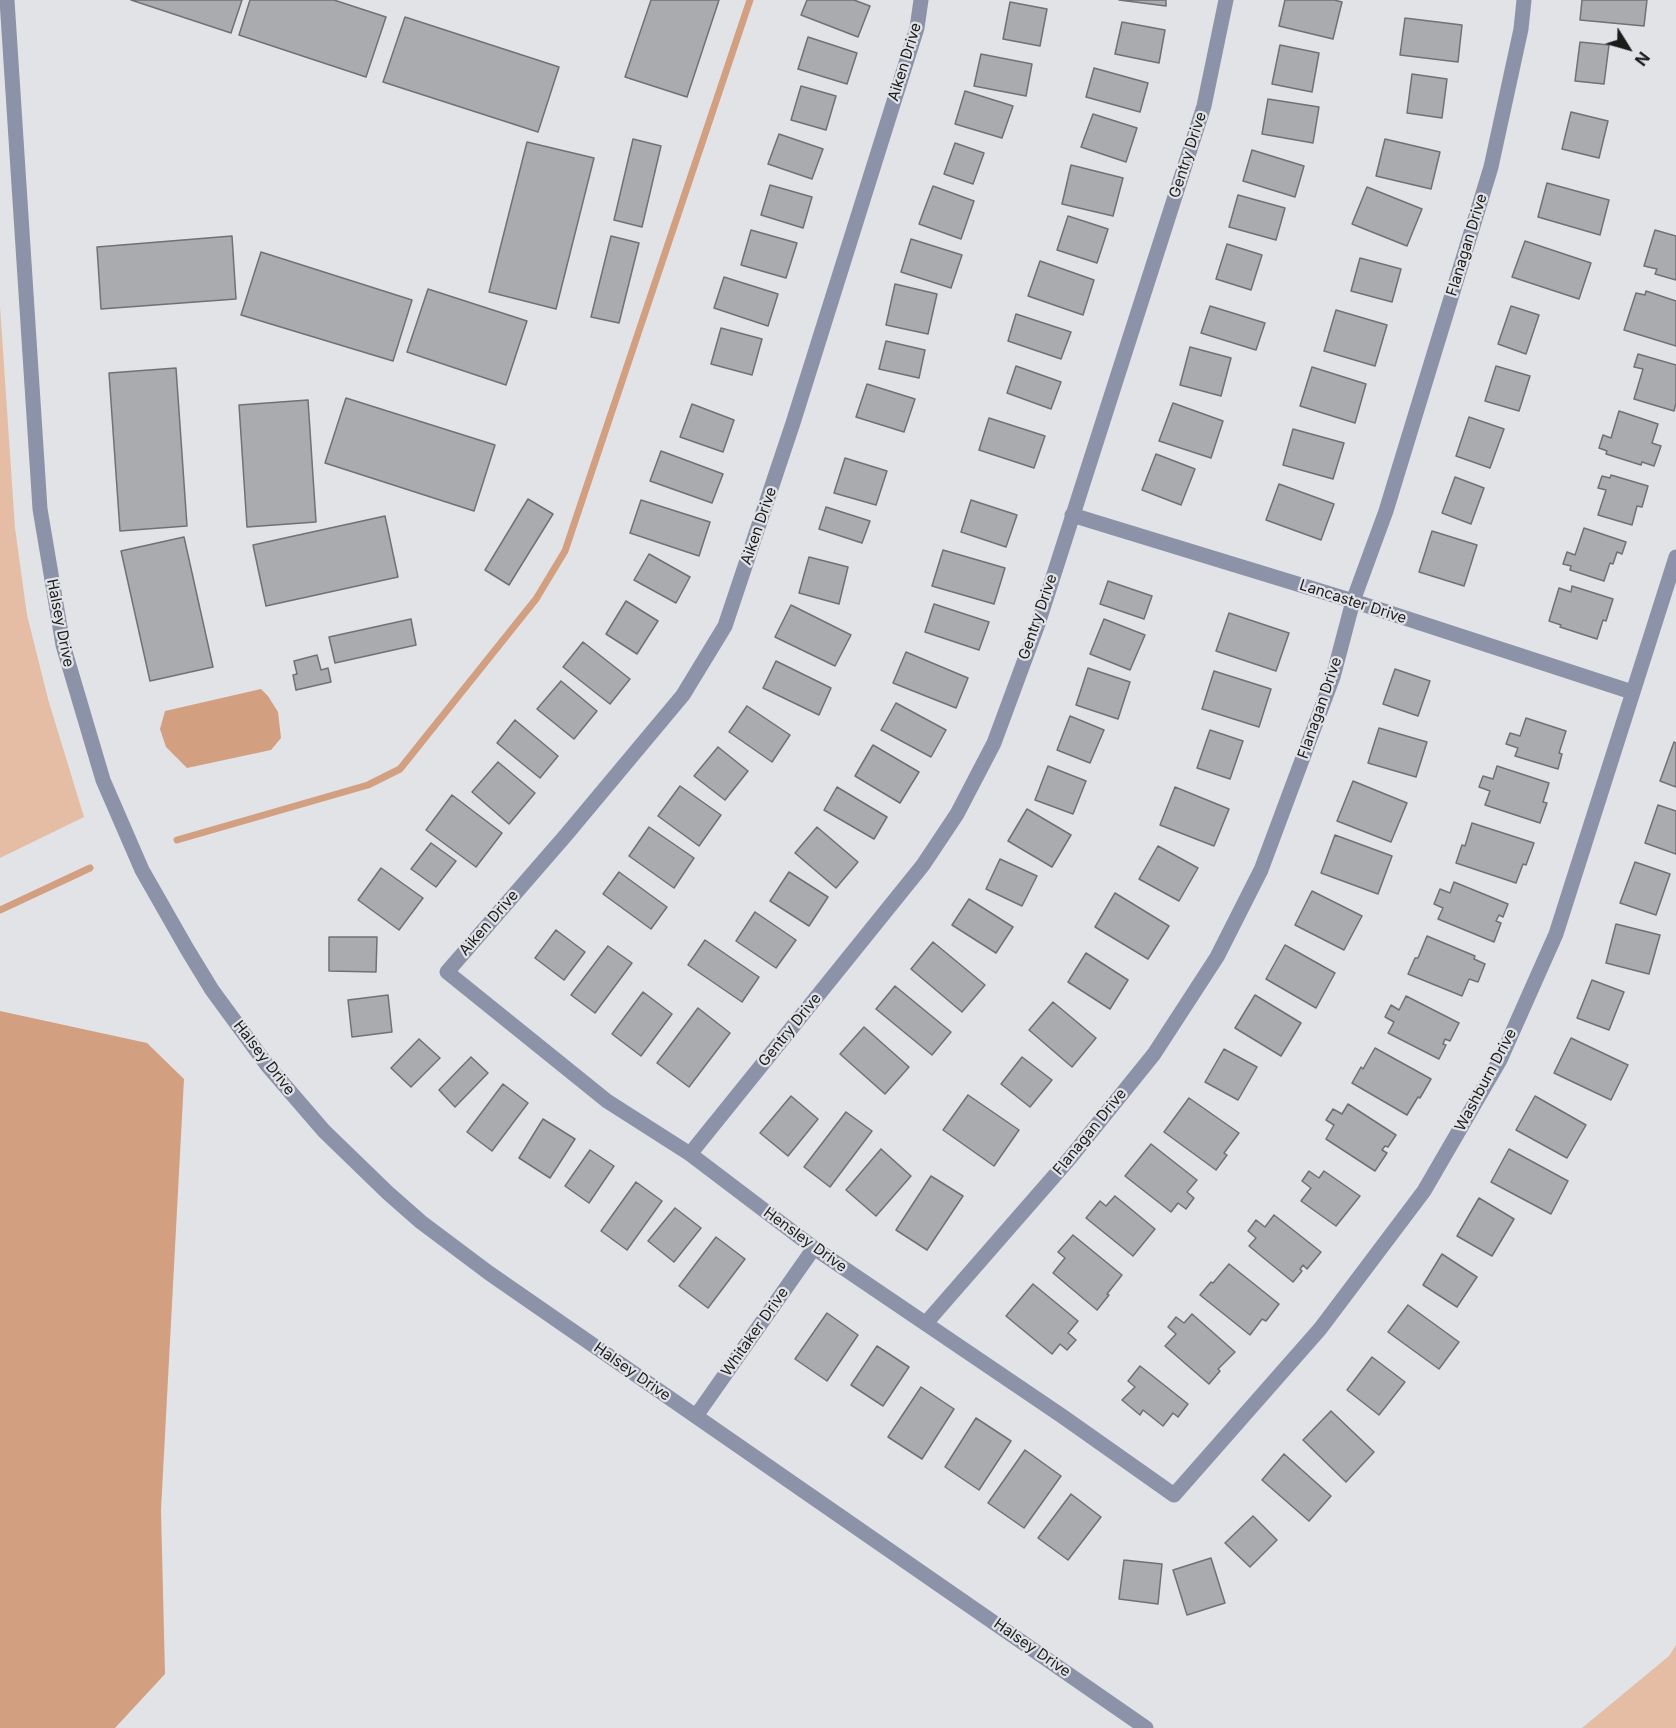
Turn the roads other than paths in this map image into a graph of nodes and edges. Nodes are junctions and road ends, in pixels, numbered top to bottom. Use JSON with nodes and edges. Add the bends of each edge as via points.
{"nodes":[{"id":1,"x":7,"y":0,"type":"edge"},
{"id":2,"x":921,"y":0,"type":"edge"},
{"id":3,"x":1226,"y":0,"type":"edge"},
{"id":4,"x":1524,"y":0,"type":"edge"},
{"id":5,"x":1072,"y":515,"type":"junction"},
{"id":6,"x":1676,"y":557,"type":"edge"},
{"id":7,"x":1353,"y":602,"type":"junction"},
{"id":8,"x":1632,"y":693,"type":"junction"},
{"id":9,"x":447,"y":972,"type":"joint"},
{"id":10,"x":690,"y":1154,"type":"junction"},
{"id":11,"x":814,"y":1248,"type":"junction"},
{"id":12,"x":926,"y":1323,"type":"junction"},
{"id":13,"x":696,"y":1416,"type":"junction"},
{"id":14,"x":1174,"y":1495,"type":"joint"},
{"id":15,"x":1146,"y":1728,"type":"edge"}],
"edges":[{"from":1,"to":13,"type":"street","name":"Halsey Drive","via":[[40,509],[74,684],[103,780],[142,870],[187,950],[241,1030],[295,1098],[354,1161],[455,1248]]},
{"from":2,"to":9,"type":"street","name":"Aiken Drive","via":[[916,28],[783,453],[725,626],[683,695]]},
{"from":3,"to":5,"type":"street","name":"Gentry Drive","via":[[1204,106]]},
{"from":4,"to":7,"type":"street","name":"Flanagan Drive","via":[[1491,167],[1386,511]]},
{"from":5,"to":7,"type":"street","name":"Lancaster Drive"},
{"from":5,"to":10,"type":"street","name":"Gentry Drive","via":[[1038,624],[993,743],[957,814],[923,865]]},
{"from":6,"to":8,"type":"street","name":"Washburn Drive"},
{"from":7,"to":8,"type":"street","name":"Lancaster Drive"},
{"from":7,"to":12,"type":"street","name":"Flanagan Drive","via":[[1333,677],[1261,870],[1217,957],[1154,1054],[1070,1158]]},
{"from":8,"to":14,"type":"street","name":"Washburn Drive","via":[[1556,934],[1500,1060],[1424,1191],[1320,1329]]},
{"from":9,"to":10,"type":"street","name":"Hensley Drive","via":[[607,1101]]},
{"from":10,"to":11,"type":"street","name":"Hensley Drive"},
{"from":11,"to":12,"type":"street","name":"Hensley Drive"},
{"from":11,"to":13,"type":"street","name":"Whitaker Drive"},
{"from":12,"to":14,"type":"street","name":"Hensley Drive"},
{"from":13,"to":15,"type":"street","name":"Halsey Drive"}]}
